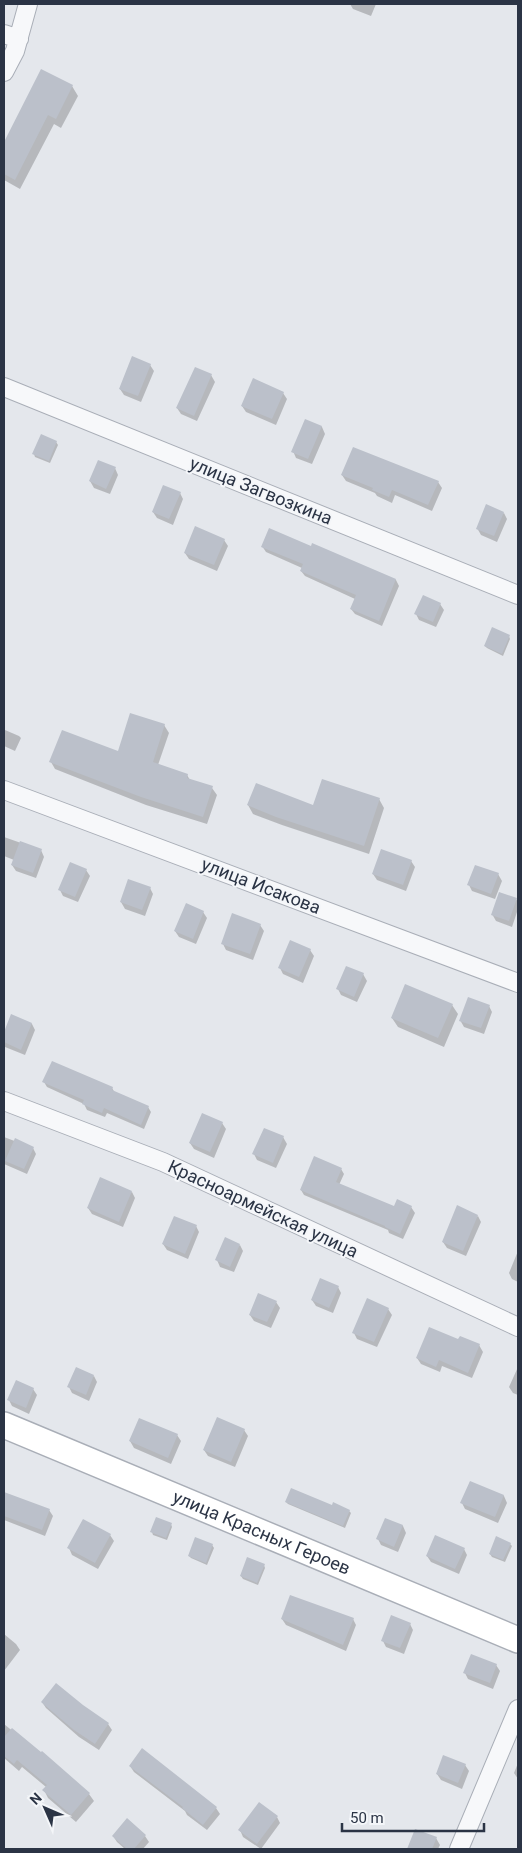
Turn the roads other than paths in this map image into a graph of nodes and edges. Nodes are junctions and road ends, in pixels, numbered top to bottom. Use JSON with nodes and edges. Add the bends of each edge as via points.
{"nodes":[{"id":1,"x":28,"y":4,"type":"edge"},
{"id":2,"x":11,"y":36,"type":"edge"},
{"id":3,"x":4,"y":72,"type":"edge"},
{"id":4,"x":4,"y":387,"type":"edge"},
{"id":5,"x":518,"y":595,"type":"edge"},
{"id":6,"x":4,"y":790,"type":"edge"},
{"id":7,"x":518,"y":983,"type":"edge"},
{"id":8,"x":4,"y":1101,"type":"edge"},
{"id":9,"x":518,"y":1327,"type":"edge"},
{"id":10,"x":4,"y":1425,"type":"edge"},
{"id":11,"x":518,"y":1640,"type":"edge"},
{"id":12,"x":518,"y":1709,"type":"edge"},
{"id":13,"x":459,"y":1849,"type":"edge"}],
"edges":[{"from":1,"to":2,"type":"street"},
{"from":2,"to":3,"type":"street","via":[[15,51]]},
{"from":4,"to":5,"type":"street","name":"улица Загвозкина"},
{"from":6,"to":7,"type":"street","name":"улица Исакова"},
{"from":8,"to":9,"type":"street","name":"Красноармейская улица","via":[[163,1162]]},
{"from":10,"to":11,"type":"main road","name":"улица Красных Героев"},
{"from":12,"to":13,"type":"street"}]}
